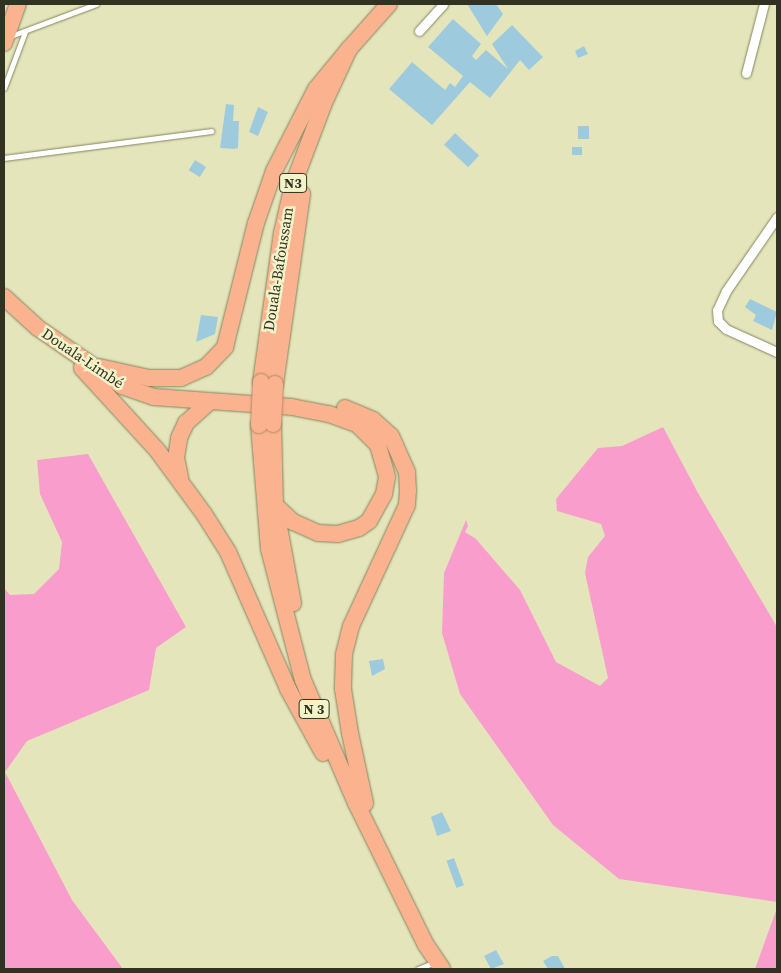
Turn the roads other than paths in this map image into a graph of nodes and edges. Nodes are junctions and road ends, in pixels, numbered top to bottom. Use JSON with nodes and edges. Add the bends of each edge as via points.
{"nodes":[{"id":1,"x":18,"y":4,"type":"edge"},
{"id":2,"x":96,"y":4,"type":"edge"},
{"id":3,"x":443,"y":4,"type":"edge"},
{"id":4,"x":764,"y":4,"type":"edge"},
{"id":5,"x":388,"y":5,"type":"edge"},
{"id":6,"x":419,"y":30,"type":"dead end"},
{"id":7,"x":24,"y":32,"type":"junction"},
{"id":8,"x":5,"y":40,"type":"edge"},
{"id":9,"x":349,"y":49,"type":"junction"},
{"id":10,"x":746,"y":73,"type":"dead end"},
{"id":11,"x":4,"y":88,"type":"edge"},
{"id":12,"x":211,"y":131,"type":"dead end"},
{"id":13,"x":4,"y":158,"type":"edge"},
{"id":14,"x":777,"y":217,"type":"edge"},
{"id":15,"x":4,"y":297,"type":"edge"},
{"id":16,"x":60,"y":344,"type":"junction"},
{"id":17,"x":777,"y":352,"type":"edge"},
{"id":18,"x":88,"y":364,"type":"junction"},
{"id":19,"x":268,"y":383,"type":"junction"},
{"id":20,"x":209,"y":402,"type":"junction"},
{"id":21,"x":292,"y":407,"type":"junction"},
{"id":22,"x":266,"y":425,"type":"junction"},
{"id":23,"x":181,"y":482,"type":"junction"},
{"id":24,"x":275,"y":505,"type":"junction"},
{"id":25,"x":360,"y":803,"type":"junction"},
{"id":26,"x":443,"y":967,"type":"edge"},
{"id":27,"x":418,"y":969,"type":"edge"}],
"edges":[{"from":1,"to":8,"type":"highway"},
{"from":2,"to":7,"type":"lane"},
{"from":3,"to":6,"type":"street"},
{"from":4,"to":10,"type":"street"},
{"from":5,"to":9,"type":"highway","name":"Douala-Bafoussam","number":"N3"},
{"from":5,"to":19,"type":"highway","name":"Douala-Bafoussam","number":"N3","via":[[332,109],[302,192]]},
{"from":7,"to":8,"type":"lane"},
{"from":7,"to":11,"type":"lane"},
{"from":9,"to":18,"type":"highway","via":[[316,89],[274,171],[256,223],[229,339],[215,359],[195,373],[165,378],[129,374]]},
{"from":9,"to":19,"type":"highway","name":"Douala-Bafoussam","number":"N3","via":[[321,110],[289,198]]},
{"from":12,"to":13,"type":"lane"},
{"from":14,"to":17,"type":"street","via":[[717,310],[718,321],[726,329]]},
{"from":15,"to":16,"type":"highway","name":"Douala-Limbé"},
{"from":16,"to":18,"type":"highway","name":"Douala-Limbé"},
{"from":16,"to":23,"type":"highway","via":[[157,450]]},
{"from":18,"to":20,"type":"highway","name":"Douala-Limbé","via":[[137,392],[154,397]]},
{"from":19,"to":22,"type":"highway","name":"Douala-Bafoussam","number":"N3","bridge":true},
{"from":20,"to":21,"type":"highway","name":"Douala-Limbé"},
{"from":20,"to":23,"type":"highway","via":[[186,423],[179,438],[176,458]]},
{"from":21,"to":24,"type":"highway","via":[[341,417],[369,432],[378,445],[387,476],[384,494],[369,521],[348,532],[329,534],[304,528]]},
{"from":21,"to":25,"type":"highway","via":[[325,404],[348,409],[373,420],[391,436],[407,472],[407,505],[351,626],[344,654],[343,689]]},
{"from":22,"to":24,"type":"highway","number":"N 3"},
{"from":22,"to":25,"type":"highway","number":"N 3","via":[[268,541],[276,584],[303,680]]},
{"from":23,"to":25,"type":"highway","via":[[228,552],[288,688],[316,742]]},
{"from":24,"to":25,"type":"highway","number":"N 3","via":[[288,583],[312,676]]},
{"from":25,"to":26,"type":"highway","number":"N 3"},
{"from":26,"to":27,"type":"lane"}]}
